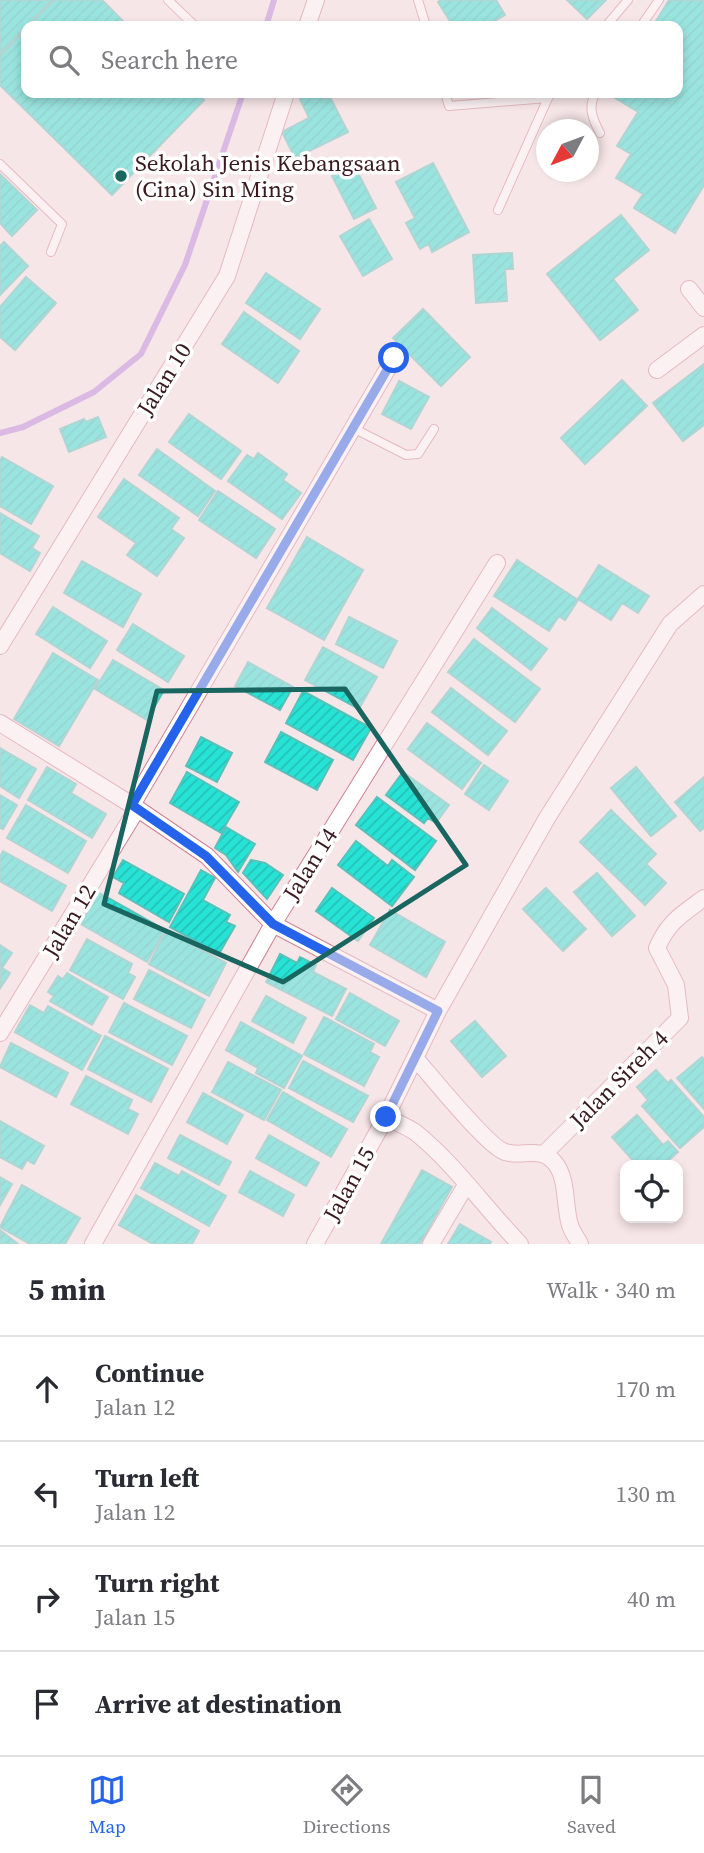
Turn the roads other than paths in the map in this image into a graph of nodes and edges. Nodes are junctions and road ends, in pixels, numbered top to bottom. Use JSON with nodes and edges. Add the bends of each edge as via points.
{"nodes":[{"id":1,"x":168,"y":0,"type":"edge"},
{"id":2,"x":316,"y":0,"type":"edge"},
{"id":3,"x":418,"y":0,"type":"edge"},
{"id":4,"x":628,"y":0,"type":"edge"},
{"id":5,"x":659,"y":0,"type":"edge"},
{"id":6,"x":190,"y":21,"type":"edge"},
{"id":7,"x":309,"y":21,"type":"edge"},
{"id":8,"x":424,"y":21,"type":"edge"},
{"id":9,"x":611,"y":21,"type":"edge"},
{"id":10,"x":644,"y":21,"type":"edge"},
{"id":11,"x":284,"y":98,"type":"edge"},
{"id":12,"x":447,"y":98,"type":"edge"},
{"id":13,"x":530,"y":98,"type":"edge"},
{"id":14,"x":549,"y":98,"type":"edge"},
{"id":15,"x":593,"y":98,"type":"edge"},
{"id":16,"x":600,"y":132,"type":"dead end"},
{"id":17,"x":0,"y":164,"type":"edge"},
{"id":18,"x":498,"y":210,"type":"dead end"},
{"id":19,"x":51,"y":252,"type":"dead end"},
{"id":20,"x":689,"y":289,"type":"dead end"},
{"id":21,"x":704,"y":309,"type":"edge"},
{"id":22,"x":704,"y":335,"type":"edge"},
{"id":23,"x":394,"y":358,"type":"dead end"},
{"id":24,"x":657,"y":370,"type":"dead end"},
{"id":25,"x":353,"y":428,"type":"junction"},
{"id":26,"x":434,"y":429,"type":"dead end"},
{"id":27,"x":497,"y":563,"type":"dead end"},
{"id":28,"x":704,"y":594,"type":"edge"},
{"id":29,"x":0,"y":646,"type":"edge"},
{"id":30,"x":0,"y":723,"type":"edge"},
{"id":31,"x":134,"y":807,"type":"junction"},
{"id":32,"x":704,"y":898,"type":"edge"},
{"id":33,"x":273,"y":924,"type":"junction"},
{"id":34,"x":438,"y":1011,"type":"junction"},
{"id":35,"x":0,"y":1033,"type":"edge"},
{"id":36,"x":416,"y":1059,"type":"junction"},
{"id":37,"x":386,"y":1117,"type":"junction"},
{"id":38,"x":544,"y":1154,"type":"junction"},
{"id":39,"x":466,"y":1185,"type":"junction"},
{"id":40,"x":93,"y":1244,"type":"edge"},
{"id":41,"x":316,"y":1244,"type":"edge"},
{"id":42,"x":431,"y":1244,"type":"edge"},
{"id":43,"x":520,"y":1244,"type":"edge"},
{"id":44,"x":580,"y":1244,"type":"edge"}],
"edges":[{"from":1,"to":6,"type":"lane"},
{"from":2,"to":7,"type":"street"},
{"from":3,"to":8,"type":"lane"},
{"from":4,"to":9,"type":"lane"},
{"from":5,"to":10,"type":"lane"},
{"from":11,"to":29,"type":"street","name":"Jalan 10","via":[[227,276]]},
{"from":12,"to":13,"type":"lane","via":[[449,106]]},
{"from":14,"to":18,"type":"lane"},
{"from":15,"to":16,"type":"lane","via":[[592,118]]},
{"from":17,"to":19,"type":"lane","via":[[62,224]]},
{"from":20,"to":21,"type":"street"},
{"from":22,"to":24,"type":"street"},
{"from":23,"to":25,"type":"street","name":"Jalan 12"},
{"from":25,"to":26,"type":"lane","via":[[406,455],[418,454]]},
{"from":25,"to":31,"type":"street","name":"Jalan 12"},
{"from":27,"to":33,"type":"street","name":"Jalan 14"},
{"from":28,"to":34,"type":"street","name":"Jalan 15","via":[[670,624],[547,818]]},
{"from":30,"to":31,"type":"street"},
{"from":31,"to":33,"type":"street","via":[[206,856]]},
{"from":31,"to":35,"type":"street","name":"Jalan 12"},
{"from":32,"to":38,"type":"street","name":"Jalan Sireh 4","via":[[677,918],[657,948],[676,985],[680,1018]]},
{"from":33,"to":34,"type":"street"},
{"from":33,"to":40,"type":"street","name":"Jalan 14"},
{"from":34,"to":36,"type":"street","name":"Jalan 15"},
{"from":36,"to":37,"type":"street","name":"Jalan 15"},
{"from":36,"to":38,"type":"street","via":[[484,1136],[504,1152]]},
{"from":37,"to":39,"type":"street","via":[[412,1130]]},
{"from":37,"to":41,"type":"street","name":"Jalan 15"},
{"from":38,"to":44,"type":"street","via":[[562,1177],[570,1227]]},
{"from":39,"to":42,"type":"street"},
{"from":39,"to":43,"type":"street"}]}
